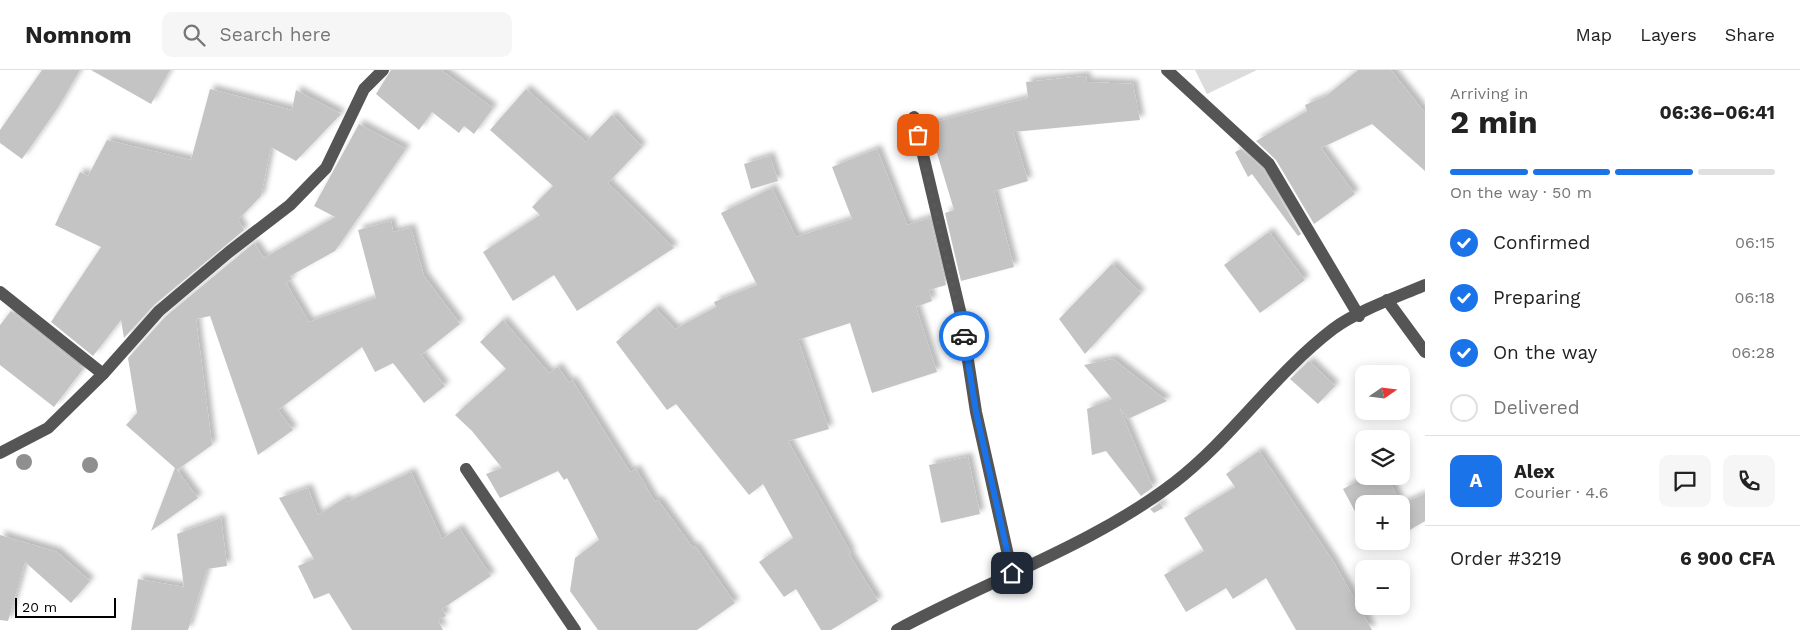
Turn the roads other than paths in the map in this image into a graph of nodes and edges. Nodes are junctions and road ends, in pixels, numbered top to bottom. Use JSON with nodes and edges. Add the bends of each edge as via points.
{"nodes":[{"id":1,"x":383,"y":70,"type":"edge"},
{"id":2,"x":1167,"y":70,"type":"edge"},
{"id":3,"x":914,"y":117,"type":"dead end"},
{"id":4,"x":1425,"y":285,"type":"edge"},
{"id":5,"x":0,"y":292,"type":"edge"},
{"id":6,"x":1387,"y":300,"type":"junction"},
{"id":7,"x":1359,"y":316,"type":"junction"},
{"id":8,"x":1425,"y":352,"type":"edge"},
{"id":9,"x":103,"y":374,"type":"junction"},
{"id":10,"x":0,"y":453,"type":"edge"},
{"id":11,"x":466,"y":469,"type":"dead end"},
{"id":12,"x":1012,"y":573,"type":"junction"},
{"id":13,"x":575,"y":630,"type":"edge"},
{"id":14,"x":898,"y":630,"type":"edge"}],
"edges":[{"from":1,"to":9,"type":"street","via":[[364,89],[326,168],[290,205],[159,311]]},
{"from":2,"to":7,"type":"street","via":[[1269,164]]},
{"from":3,"to":12,"type":"street","via":[[961,315],[976,412]]},
{"from":4,"to":6,"type":"street"},
{"from":5,"to":9,"type":"street"},
{"from":6,"to":7,"type":"street"},
{"from":6,"to":8,"type":"street"},
{"from":7,"to":12,"type":"street","via":[[1334,329],[1291,367],[1222,442],[1174,483],[1105,527]]},
{"from":9,"to":10,"type":"street","via":[[48,428]]},
{"from":11,"to":13,"type":"street"},
{"from":12,"to":14,"type":"street"}]}
